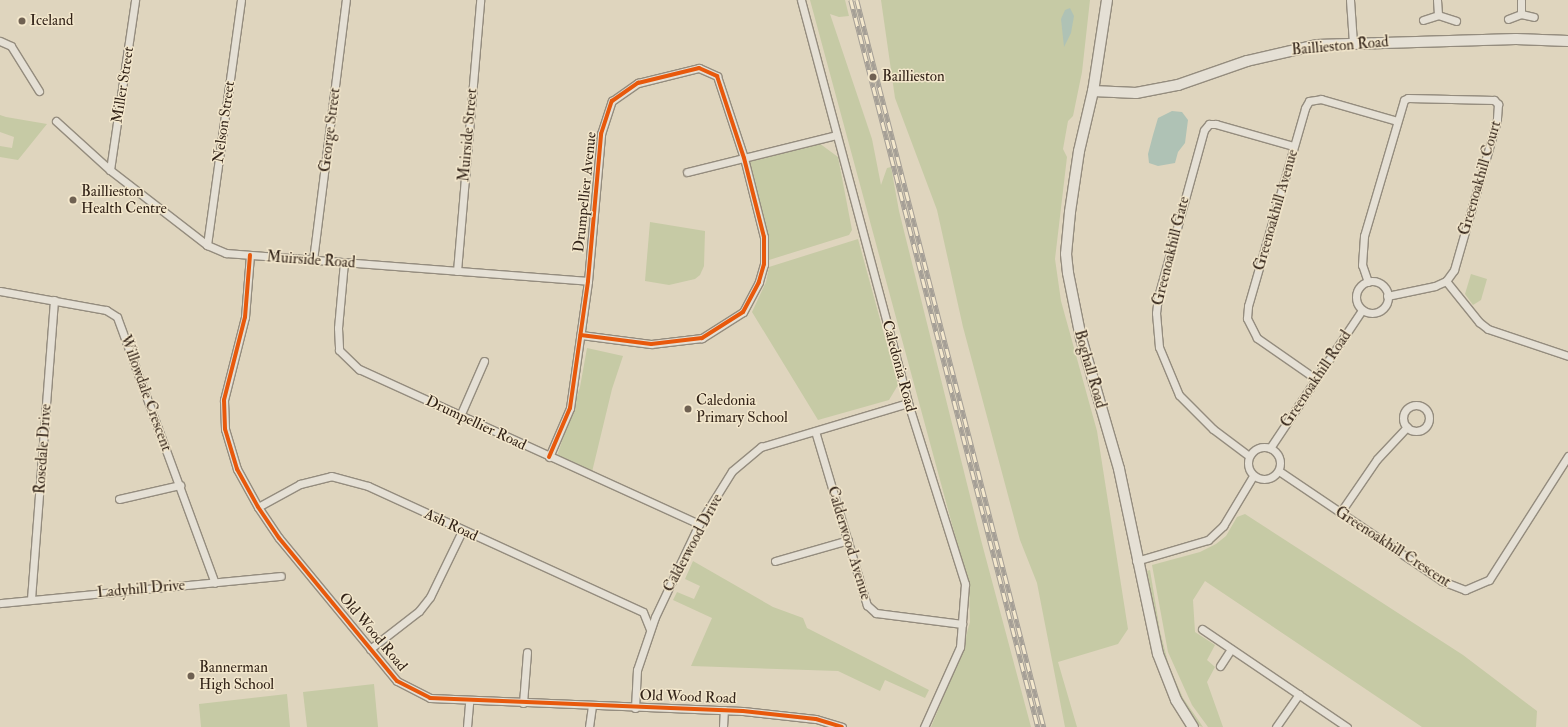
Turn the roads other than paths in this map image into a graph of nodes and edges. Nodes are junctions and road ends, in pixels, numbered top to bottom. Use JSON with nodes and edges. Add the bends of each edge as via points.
{"nodes":[{"id":1,"x":136,"y":0,"type":"edge"},
{"id":2,"x":241,"y":0,"type":"edge"},
{"id":3,"x":346,"y":0,"type":"edge"},
{"id":4,"x":480,"y":0,"type":"edge"},
{"id":5,"x":801,"y":0,"type":"edge"},
{"id":6,"x":1107,"y":0,"type":"edge"},
{"id":7,"x":1350,"y":0,"type":"edge"},
{"id":8,"x":1437,"y":0,"type":"edge"},
{"id":9,"x":1521,"y":0,"type":"edge"},
{"id":10,"x":1521,"y":14,"type":"junction"},
{"id":11,"x":1438,"y":15,"type":"junction"},
{"id":12,"x":1534,"y":17,"type":"dead end"},
{"id":13,"x":1508,"y":19,"type":"dead end"},
{"id":14,"x":1423,"y":20,"type":"dead end"},
{"id":15,"x":1456,"y":21,"type":"dead end"},
{"id":16,"x":0,"y":41,"type":"edge"},
{"id":17,"x":1568,"y":41,"type":"edge"},
{"id":18,"x":1353,"y":43,"type":"junction"},
{"id":19,"x":39,"y":91,"type":"dead end"},
{"id":20,"x":1093,"y":91,"type":"junction"},
{"id":21,"x":56,"y":121,"type":"dead end"},
{"id":22,"x":1397,"y":121,"type":"junction"},
{"id":23,"x":837,"y":135,"type":"junction"},
{"id":24,"x":1294,"y":146,"type":"junction"},
{"id":25,"x":744,"y":158,"type":"junction"},
{"id":26,"x":110,"y":170,"type":"junction"},
{"id":27,"x":687,"y":172,"type":"dead end"},
{"id":28,"x":207,"y":245,"type":"junction"},
{"id":29,"x":250,"y":255,"type":"junction"},
{"id":30,"x":313,"y":260,"type":"junction"},
{"id":31,"x":344,"y":262,"type":"junction"},
{"id":32,"x":457,"y":271,"type":"junction"},
{"id":33,"x":588,"y":281,"type":"junction"},
{"id":34,"x":1368,"y":282,"type":"junction"},
{"id":35,"x":1446,"y":282,"type":"junction"},
{"id":36,"x":0,"y":291,"type":"edge"},
{"id":37,"x":1387,"y":296,"type":"junction"},
{"id":38,"x":54,"y":300,"type":"junction"},
{"id":39,"x":1362,"y":310,"type":"junction"},
{"id":40,"x":581,"y":335,"type":"junction"},
{"id":41,"x":1568,"y":356,"type":"edge"},
{"id":42,"x":484,"y":361,"type":"dead end"},
{"id":43,"x":1316,"y":379,"type":"junction"},
{"id":44,"x":908,"y":403,"type":"junction"},
{"id":45,"x":460,"y":416,"type":"junction"},
{"id":46,"x":1407,"y":427,"type":"dead end"},
{"id":47,"x":815,"y":431,"type":"junction"},
{"id":48,"x":1270,"y":448,"type":"junction"},
{"id":49,"x":549,"y":456,"type":"junction"},
{"id":50,"x":1249,"y":456,"type":"junction"},
{"id":51,"x":1568,"y":456,"type":"edge"},
{"id":52,"x":1279,"y":471,"type":"junction"},
{"id":53,"x":1253,"y":476,"type":"junction"},
{"id":54,"x":180,"y":485,"type":"junction"},
{"id":55,"x":119,"y":499,"type":"dead end"},
{"id":56,"x":258,"y":507,"type":"junction"},
{"id":57,"x":1340,"y":512,"type":"junction"},
{"id":58,"x":699,"y":524,"type":"junction"},
{"id":59,"x":462,"y":531,"type":"junction"},
{"id":60,"x":848,"y":540,"type":"junction"},
{"id":61,"x":775,"y":561,"type":"dead end"},
{"id":62,"x":1136,"y":561,"type":"junction"},
{"id":63,"x":282,"y":576,"type":"dead end"},
{"id":64,"x":215,"y":583,"type":"junction"},
{"id":65,"x":31,"y":599,"type":"junction"},
{"id":66,"x":0,"y":604,"type":"edge"},
{"id":67,"x":660,"y":606,"type":"junction"},
{"id":68,"x":643,"y":612,"type":"junction"},
{"id":69,"x":962,"y":624,"type":"junction"},
{"id":70,"x":650,"y":629,"type":"junction"},
{"id":71,"x":1202,"y":629,"type":"dead end"},
{"id":72,"x":370,"y":649,"type":"junction"},
{"id":73,"x":1231,"y":649,"type":"junction"},
{"id":74,"x":527,"y":652,"type":"dead end"},
{"id":75,"x":1220,"y":666,"type":"dead end"},
{"id":76,"x":1299,"y":694,"type":"junction"},
{"id":77,"x":469,"y":702,"type":"junction"},
{"id":78,"x":523,"y":703,"type":"junction"},
{"id":79,"x":592,"y":706,"type":"junction"},
{"id":80,"x":635,"y":708,"type":"junction"},
{"id":81,"x":724,"y":710,"type":"junction"},
{"id":82,"x":838,"y":726,"type":"edge"},
{"id":83,"x":467,"y":727,"type":"edge"},
{"id":84,"x":589,"y":727,"type":"edge"},
{"id":85,"x":723,"y":727,"type":"edge"},
{"id":86,"x":924,"y":727,"type":"edge"},
{"id":87,"x":1193,"y":727,"type":"edge"},
{"id":88,"x":1276,"y":727,"type":"edge"},
{"id":89,"x":1347,"y":727,"type":"edge"}],
"edges":[{"from":1,"to":26,"type":"street","name":"Miller Street"},
{"from":2,"to":28,"type":"street","name":"Nelson Street"},
{"from":3,"to":30,"type":"street","name":"George Street"},
{"from":4,"to":32,"type":"street","name":"Muirside Street"},
{"from":5,"to":23,"type":"street","name":"Caledonia Road"},
{"from":6,"to":20,"type":"street","name":"Boghall Road"},
{"from":7,"to":18,"type":"street"},
{"from":8,"to":11,"type":"street"},
{"from":9,"to":10,"type":"street"},
{"from":10,"to":12,"type":"street"},
{"from":10,"to":13,"type":"street"},
{"from":11,"to":14,"type":"street"},
{"from":11,"to":15,"type":"street"},
{"from":16,"to":19,"type":"street","via":[[11,46]]},
{"from":17,"to":18,"type":"street","name":"Baillieston Road","via":[[1516,39]]},
{"from":18,"to":20,"type":"street","name":"Baillieston Road","via":[[1282,51],[1178,85],[1136,93]]},
{"from":20,"to":62,"type":"street","name":"Boghall Road","via":[[1079,152],[1066,254],[1081,338],[1119,469]]},
{"from":21,"to":26,"type":"street","name":"Muirside Road"},
{"from":22,"to":24,"type":"street","name":"Greenoakhill Avenue","via":[[1314,98],[1305,108]]},
{"from":22,"to":34,"type":"street","name":"Greenoakhill Court","via":[[1364,236],[1362,265]]},
{"from":22,"to":35,"type":"street","name":"Greenoakhill Court","via":[[1404,100],[1408,98],[1481,97],[1494,100],[1498,104],[1497,120],[1454,270]]},
{"from":23,"to":25,"type":"street"},
{"from":23,"to":44,"type":"street","name":"Caledonia Road"},
{"from":24,"to":43,"type":"street","name":"Greenoakhill Avenue","via":[[1248,306],[1247,318],[1257,338]]},
{"from":24,"to":50,"type":"street","name":"Greenoakhill Gate","via":[[1209,124],[1204,130],[1158,297],[1156,313],[1159,347],[1179,395],[1213,430]]},
{"from":25,"to":27,"type":"street"},
{"from":25,"to":33,"type":"street","name":"Drumpellier Avenue","via":[[717,76],[699,68],[638,83],[612,101],[601,134]]},
{"from":25,"to":40,"type":"street","name":"Drumpellier Avenue","via":[[764,237],[764,264],[760,282],[743,312],[702,338],[650,344]]},
{"from":26,"to":28,"type":"street","name":"Muirside Road"},
{"from":28,"to":29,"type":"street","name":"Muirside Road","via":[[226,253]]},
{"from":29,"to":30,"type":"street","name":"Muirside Road"},
{"from":29,"to":56,"type":"street","name":"Old Wood Road","via":[[245,317],[224,400],[225,429],[237,469]]},
{"from":30,"to":31,"type":"street","name":"Muirside Road"},
{"from":31,"to":32,"type":"street","name":"Muirside Road"},
{"from":31,"to":45,"type":"street","name":"Drumpellier Road","via":[[338,328],[339,350],[359,369]]},
{"from":32,"to":33,"type":"street","name":"Muirside Road"},
{"from":33,"to":40,"type":"street","name":"Drumpellier Avenue"},
{"from":34,"to":37,"type":"street","via":[[1382,286]]},
{"from":34,"to":39,"type":"street","via":[[1356,293],[1357,302]]},
{"from":35,"to":37,"type":"street"},
{"from":35,"to":41,"type":"street","via":[[1479,322],[1488,329]]},
{"from":36,"to":38,"type":"street","name":"Willowdale Crescent"},
{"from":37,"to":39,"type":"street","via":[[1382,310],[1372,313]]},
{"from":38,"to":54,"type":"street","name":"Willowdale Crescent","via":[[106,310],[117,317]]},
{"from":38,"to":65,"type":"street","name":"Rosedale Drive"},
{"from":39,"to":43,"type":"street","name":"Greenoakhill Road"},
{"from":40,"to":49,"type":"street","name":"Drumpellier Avenue","via":[[570,408]]},
{"from":42,"to":45,"type":"street"},
{"from":43,"to":48,"type":"street","name":"Greenoakhill Road"},
{"from":44,"to":47,"type":"street","name":"Calderwood Drive"},
{"from":44,"to":69,"type":"street","name":"Caledonia Road","via":[[965,584]]},
{"from":45,"to":49,"type":"street","name":"Drumpellier Road"},
{"from":46,"to":57,"type":"street","via":[[1376,458]]},
{"from":47,"to":58,"type":"street","name":"Calderwood Drive","via":[[761,447],[732,471]]},
{"from":47,"to":60,"type":"street","name":"Calderwood Avenue"},
{"from":48,"to":50,"type":"street","via":[[1259,448]]},
{"from":48,"to":52,"type":"street","via":[[1280,457]]},
{"from":49,"to":58,"type":"street","name":"Drumpellier Road"},
{"from":50,"to":53,"type":"street","via":[[1247,464]]},
{"from":51,"to":57,"type":"street","name":"Greenoakhill Crescent","via":[[1489,580],[1465,590],[1442,581]]},
{"from":52,"to":53,"type":"street","via":[[1267,480]]},
{"from":52,"to":57,"type":"street","name":"Greenoakhill Crescent"},
{"from":53,"to":62,"type":"street","via":[[1222,526],[1208,540]]},
{"from":54,"to":55,"type":"street"},
{"from":54,"to":64,"type":"street","name":"Willowdale Crescent"},
{"from":56,"to":59,"type":"street","name":"Ash Road","via":[[300,484],[332,476],[368,486]]},
{"from":56,"to":72,"type":"street","name":"Old Wood Road","via":[[279,538]]},
{"from":58,"to":67,"type":"street","name":"Calderwood Drive"},
{"from":59,"to":68,"type":"street","name":"Ash Road"},
{"from":59,"to":72,"type":"street","via":[[430,596],[418,612]]},
{"from":60,"to":61,"type":"street"},
{"from":60,"to":69,"type":"street","name":"Calderwood Avenue","via":[[867,606],[876,613]]},
{"from":62,"to":87,"type":"street","name":"Boghall Road","via":[[1158,654],[1173,693]]},
{"from":63,"to":64,"type":"street","name":"Ladyhill Drive"},
{"from":64,"to":65,"type":"street","name":"Ladyhill Drive"},
{"from":65,"to":66,"type":"street","name":"Ladyhill Drive"},
{"from":67,"to":68,"type":"street"},
{"from":67,"to":70,"type":"street","name":"Calderwood Drive"},
{"from":68,"to":70,"type":"street"},
{"from":69,"to":86,"type":"street","name":"Caledonia Road","via":[[960,646]]},
{"from":70,"to":80,"type":"street","name":"Calderwood Drive","via":[[637,670]]},
{"from":71,"to":73,"type":"street"},
{"from":72,"to":77,"type":"street","name":"Old Wood Road","via":[[397,681],[430,698]]},
{"from":73,"to":75,"type":"street"},
{"from":73,"to":76,"type":"street"},
{"from":74,"to":78,"type":"street"},
{"from":76,"to":88,"type":"street"},
{"from":76,"to":89,"type":"street"},
{"from":77,"to":78,"type":"street","name":"Old Wood Road"},
{"from":77,"to":83,"type":"street"},
{"from":78,"to":79,"type":"street","name":"Old Wood Road"},
{"from":79,"to":80,"type":"street","name":"Old Wood Road"},
{"from":79,"to":84,"type":"street"},
{"from":80,"to":81,"type":"street","name":"Old Wood Road"},
{"from":81,"to":82,"type":"street","name":"Old Wood Road","via":[[816,719]]},
{"from":81,"to":85,"type":"street"}]}
